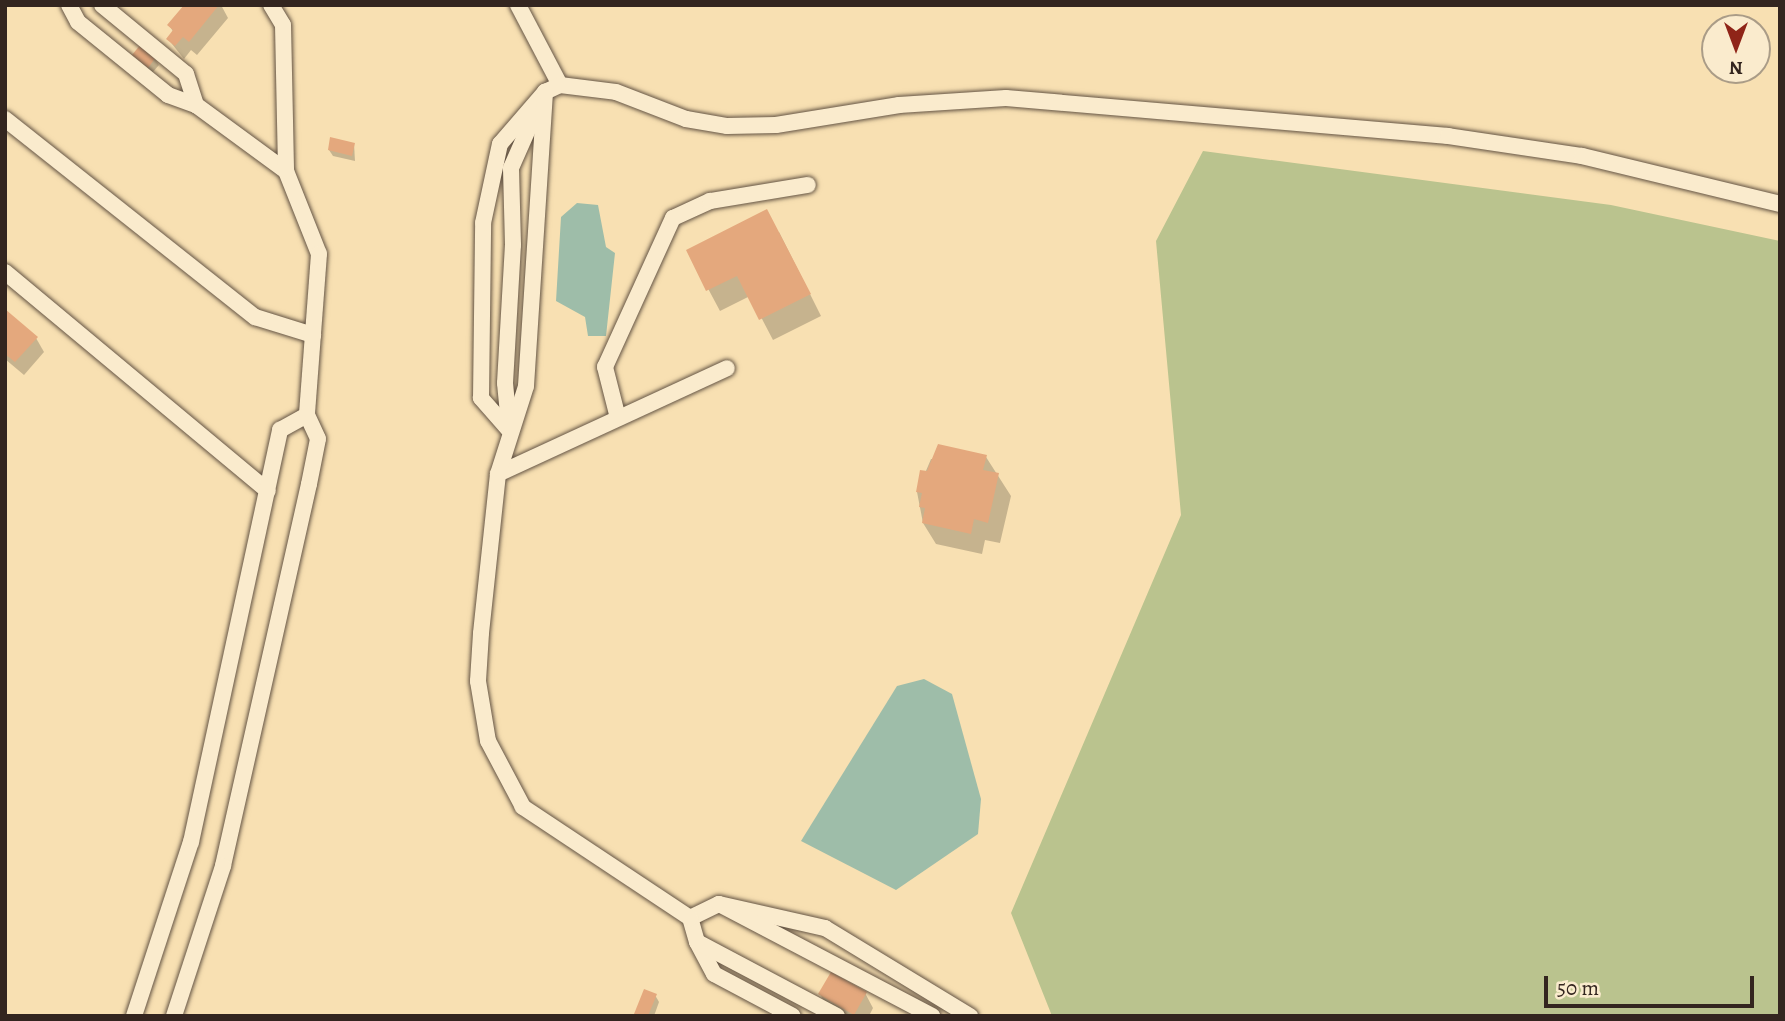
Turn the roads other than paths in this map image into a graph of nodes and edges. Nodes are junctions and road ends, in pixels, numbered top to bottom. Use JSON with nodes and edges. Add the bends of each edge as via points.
{"nodes":[{"id":1,"x":69,"y":5,"type":"edge"},
{"id":2,"x":102,"y":5,"type":"edge"},
{"id":3,"x":271,"y":5,"type":"edge"},
{"id":4,"x":518,"y":5,"type":"edge"},
{"id":5,"x":552,"y":89,"type":"junction"},
{"id":6,"x":196,"y":105,"type":"junction"},
{"id":7,"x":5,"y":119,"type":"edge"},
{"id":8,"x":286,"y":170,"type":"junction"},
{"id":9,"x":808,"y":184,"type":"dead end"},
{"id":10,"x":1780,"y":204,"type":"edge"},
{"id":11,"x":5,"y":272,"type":"edge"},
{"id":12,"x":313,"y":335,"type":"junction"},
{"id":13,"x":727,"y":368,"type":"dead end"},
{"id":14,"x":307,"y":415,"type":"junction"},
{"id":15,"x":618,"y":418,"type":"junction"},
{"id":16,"x":509,"y":429,"type":"junction"},
{"id":17,"x":498,"y":474,"type":"junction"},
{"id":18,"x":268,"y":491,"type":"junction"},
{"id":19,"x":719,"y":904,"type":"junction"},
{"id":20,"x":690,"y":918,"type":"junction"},
{"id":21,"x":697,"y":942,"type":"junction"},
{"id":22,"x":134,"y":1016,"type":"edge"},
{"id":23,"x":174,"y":1016,"type":"edge"},
{"id":24,"x":793,"y":1016,"type":"edge"},
{"id":25,"x":837,"y":1016,"type":"edge"},
{"id":26,"x":932,"y":1016,"type":"edge"},
{"id":27,"x":970,"y":1016,"type":"edge"}],
"edges":[{"from":1,"to":6,"type":"lane","via":[[78,22],[168,95]]},
{"from":2,"to":6,"type":"lane","via":[[186,74]]},
{"from":3,"to":8,"type":"lane","via":[[283,25]]},
{"from":4,"to":5,"type":"lane"},
{"from":5,"to":10,"type":"lane","via":[[616,92],[686,119],[727,126],[776,125],[899,105],[1006,98],[1448,136],[1582,156]]},
{"from":5,"to":16,"type":"lane","via":[[526,386]]},
{"from":5,"to":16,"type":"lane","via":[[511,168],[513,245],[505,383]]},
{"from":5,"to":16,"type":"lane","via":[[500,144],[483,223],[481,398]]},
{"from":6,"to":8,"type":"lane"},
{"from":7,"to":12,"type":"lane","via":[[255,317]]},
{"from":8,"to":12,"type":"lane","via":[[319,254]]},
{"from":9,"to":15,"type":"lane","via":[[710,201],[673,218],[605,367]]},
{"from":11,"to":18,"type":"lane"},
{"from":12,"to":14,"type":"lane"},
{"from":13,"to":15,"type":"lane"},
{"from":14,"to":18,"type":"lane","via":[[280,430]]},
{"from":14,"to":23,"type":"lane","via":[[318,439],[306,498],[223,866]]},
{"from":15,"to":17,"type":"lane"},
{"from":16,"to":17,"type":"lane"},
{"from":17,"to":20,"type":"lane","via":[[478,681],[488,741],[523,807]]},
{"from":18,"to":22,"type":"lane","via":[[191,842]]},
{"from":19,"to":20,"type":"lane"},
{"from":19,"to":26,"type":"lane"},
{"from":19,"to":27,"type":"lane","via":[[825,928]]},
{"from":20,"to":21,"type":"lane"},
{"from":21,"to":24,"type":"lane","via":[[714,974]]},
{"from":21,"to":25,"type":"lane"}]}
